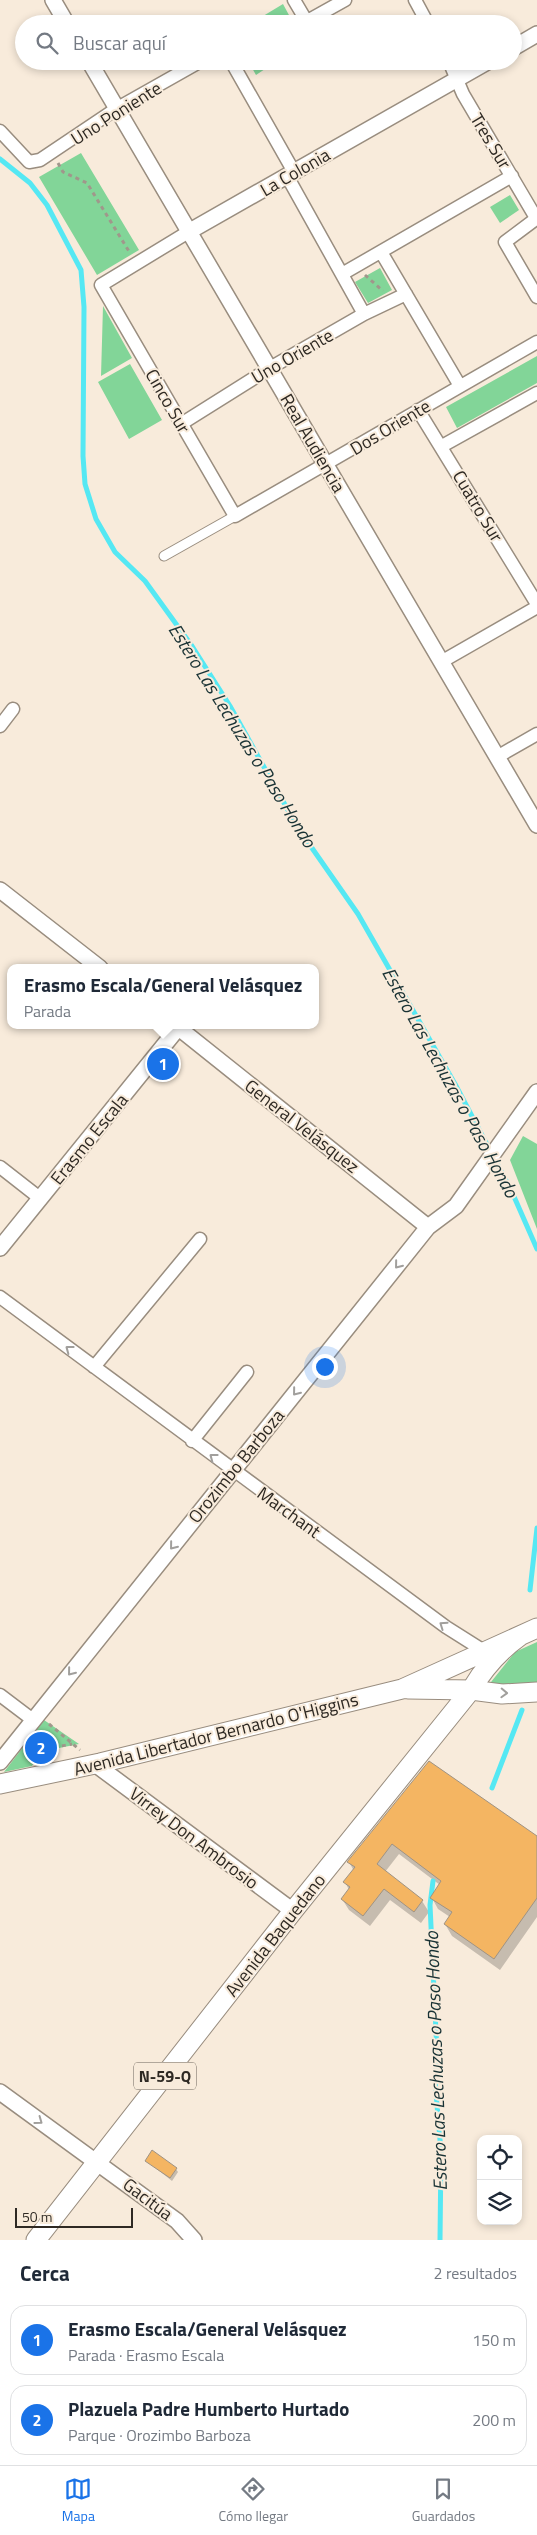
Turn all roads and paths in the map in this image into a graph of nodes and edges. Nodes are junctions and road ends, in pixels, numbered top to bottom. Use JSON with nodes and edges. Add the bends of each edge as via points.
{"nodes":[{"id":1,"x":294,"y":0,"type":"edge"},
{"id":2,"x":345,"y":0,"type":"edge"},
{"id":3,"x":415,"y":0,"type":"edge"},
{"id":4,"x":55,"y":1,"type":"edge"},
{"id":5,"x":62,"y":15,"type":"edge"},
{"id":6,"x":301,"y":15,"type":"edge"},
{"id":7,"x":318,"y":15,"type":"edge"},
{"id":8,"x":423,"y":15,"type":"edge"},
{"id":9,"x":537,"y":34,"type":"edge"},
{"id":10,"x":522,"y":43,"type":"edge"},
{"id":11,"x":93,"y":70,"type":"edge"},
{"id":12,"x":185,"y":70,"type":"edge"},
{"id":13,"x":236,"y":70,"type":"edge"},
{"id":14,"x":453,"y":70,"type":"edge"},
{"id":15,"x":474,"y":70,"type":"edge"},
{"id":16,"x":457,"y":80,"type":"junction"},
{"id":17,"x":116,"y":110,"type":"junction"},
{"id":18,"x":0,"y":130,"type":"edge"},
{"id":19,"x":53,"y":153,"type":"junction"},
{"id":20,"x":290,"y":174,"type":"junction"},
{"id":21,"x":512,"y":176,"type":"junction"},
{"id":22,"x":537,"y":218,"type":"edge"},
{"id":23,"x":190,"y":232,"type":"junction"},
{"id":24,"x":381,"y":252,"type":"junction"},
{"id":25,"x":136,"y":264,"type":"junction"},
{"id":26,"x":356,"y":266,"type":"junction"},
{"id":27,"x":342,"y":274,"type":"junction"},
{"id":28,"x":102,"y":285,"type":"joint"},
{"id":29,"x":406,"y":294,"type":"junction"},
{"id":30,"x":537,"y":297,"type":"edge"},
{"id":31,"x":394,"y":301,"type":"junction"},
{"id":32,"x":364,"y":314,"type":"junction"},
{"id":33,"x":537,"y":342,"type":"edge"},
{"id":34,"x":270,"y":368,"type":"junction"},
{"id":35,"x":460,"y":386,"type":"junction"},
{"id":36,"x":537,"y":393,"type":"edge"},
{"id":37,"x":418,"y":410,"type":"junction"},
{"id":38,"x":181,"y":424,"type":"junction"},
{"id":39,"x":442,"y":446,"type":"junction"},
{"id":40,"x":326,"y":465,"type":"junction"},
{"id":41,"x":235,"y":516,"type":"junction"},
{"id":42,"x":164,"y":556,"type":"dead end"},
{"id":43,"x":537,"y":605,"type":"edge"},
{"id":44,"x":442,"y":662,"type":"junction"},
{"id":45,"x":13,"y":709,"type":"dead end"},
{"id":46,"x":0,"y":726,"type":"edge"},
{"id":47,"x":537,"y":734,"type":"edge"},
{"id":48,"x":497,"y":757,"type":"junction"},
{"id":49,"x":537,"y":825,"type":"edge"},
{"id":50,"x":0,"y":890,"type":"edge"},
{"id":51,"x":95,"y":964,"type":"edge"},
{"id":52,"x":174,"y":1029,"type":"edge"},
{"id":53,"x":179,"y":1029,"type":"edge"},
{"id":54,"x":537,"y":1092,"type":"edge"},
{"id":55,"x":0,"y":1167,"type":"edge"},
{"id":56,"x":41,"y":1199,"type":"junction"},
{"id":57,"x":428,"y":1227,"type":"junction"},
{"id":58,"x":200,"y":1239,"type":"dead end"},
{"id":59,"x":0,"y":1248,"type":"edge"},
{"id":60,"x":0,"y":1297,"type":"edge"},
{"id":61,"x":94,"y":1367,"type":"junction"},
{"id":62,"x":247,"y":1372,"type":"dead end"},
{"id":63,"x":192,"y":1441,"type":"junction"},
{"id":64,"x":232,"y":1471,"type":"junction"},
{"id":65,"x":529,"y":1632,"type":"edge"},
{"id":66,"x":484,"y":1651,"type":"junction"},
{"id":67,"x":402,"y":1689,"type":"junction"},
{"id":68,"x":471,"y":1690,"type":"junction"},
{"id":69,"x":537,"y":1692,"type":"edge"},
{"id":70,"x":0,"y":1695,"type":"edge"},
{"id":71,"x":33,"y":1720,"type":"junction"},
{"id":72,"x":50,"y":1727,"type":"dead end"},
{"id":73,"x":72,"y":1744,"type":"junction"},
{"id":74,"x":0,"y":1762,"type":"edge"},
{"id":75,"x":29,"y":1764,"type":"dead end"},
{"id":76,"x":97,"y":1764,"type":"junction"},
{"id":77,"x":0,"y":1784,"type":"edge"},
{"id":78,"x":293,"y":1911,"type":"junction"},
{"id":79,"x":0,"y":2092,"type":"edge"},
{"id":80,"x":97,"y":2162,"type":"junction"},
{"id":81,"x":36,"y":2240,"type":"edge"},
{"id":82,"x":194,"y":2240,"type":"edge"}],
"edges":[{"from":1,"to":6,"type":"street"},
{"from":2,"to":7,"type":"street"},
{"from":3,"to":8,"type":"street"},
{"from":4,"to":5,"type":"street"},
{"from":9,"to":10,"type":"street"},
{"from":11,"to":17,"type":"street","name":"Real Audiencia"},
{"from":12,"to":17,"type":"street","name":"Uno Poniente"},
{"from":13,"to":20,"type":"street"},
{"from":14,"to":16,"type":"street","name":"Tres Sur"},
{"from":15,"to":16,"type":"street","name":"La Colonia"},
{"from":16,"to":20,"type":"street","name":"La Colonia"},
{"from":16,"to":21,"type":"street","name":"Tres Sur"},
{"from":17,"to":19,"type":"street","name":"Uno Poniente"},
{"from":17,"to":23,"type":"street","name":"Real Audiencia"},
{"from":18,"to":19,"type":"street","name":"Uno Poniente","via":[[30,162]]},
{"from":19,"to":25,"type":"path","via":[[63,172],[87,183]]},
{"from":20,"to":23,"type":"street","name":"La Colonia"},
{"from":20,"to":27,"type":"street"},
{"from":21,"to":22,"type":"street","name":"Tres Sur"},
{"from":21,"to":24,"type":"street"},
{"from":22,"to":30,"type":"street","via":[[505,242]]},
{"from":23,"to":25,"type":"street","name":"La Colonia"},
{"from":23,"to":34,"type":"street","name":"Real Audiencia"},
{"from":24,"to":26,"type":"street"},
{"from":24,"to":29,"type":"street"},
{"from":25,"to":28,"type":"street","name":"La Colonia"},
{"from":26,"to":27,"type":"street"},
{"from":26,"to":31,"type":"path"},
{"from":27,"to":32,"type":"street"},
{"from":28,"to":38,"type":"street","name":"Cinco Sur"},
{"from":29,"to":31,"type":"street","name":"Uno Oriente"},
{"from":29,"to":35,"type":"street"},
{"from":31,"to":32,"type":"street","name":"Uno Oriente"},
{"from":32,"to":34,"type":"street","name":"Uno Oriente"},
{"from":33,"to":35,"type":"street","name":"Dos Oriente"},
{"from":34,"to":38,"type":"street","name":"Uno Oriente"},
{"from":34,"to":40,"type":"street","name":"Real Audiencia"},
{"from":35,"to":37,"type":"street","name":"Dos Oriente"},
{"from":36,"to":39,"type":"street"},
{"from":37,"to":39,"type":"street","name":"Cuatro Sur"},
{"from":37,"to":40,"type":"street","name":"Dos Oriente"},
{"from":38,"to":41,"type":"street","name":"Cinco Sur"},
{"from":39,"to":43,"type":"street","name":"Cuatro Sur"},
{"from":40,"to":41,"type":"street","name":"Dos Oriente"},
{"from":40,"to":44,"type":"street","name":"Real Audiencia"},
{"from":41,"to":42,"type":"street","name":"Dos Oriente"},
{"from":43,"to":44,"type":"street"},
{"from":44,"to":48,"type":"street","name":"Real Audiencia"},
{"from":45,"to":46,"type":"street"},
{"from":47,"to":48,"type":"street"},
{"from":48,"to":49,"type":"street","name":"Real Audiencia"},
{"from":50,"to":51,"type":"street"},
{"from":52,"to":56,"type":"street","name":"Erasmo Escala"},
{"from":53,"to":57,"type":"street","name":"General Velásquez"},
{"from":54,"to":57,"type":"street","name":"Orozimbo Barboza","via":[[448,1215]]},
{"from":55,"to":56,"type":"street"},
{"from":56,"to":59,"type":"street","name":"Erasmo Escala"},
{"from":57,"to":64,"type":"street","name":"Orozimbo Barboza","one_way":true},
{"from":58,"to":61,"type":"street"},
{"from":61,"to":60,"type":"street","name":"Marchant","one_way":true},
{"from":61,"to":63,"type":"street","name":"Marchant"},
{"from":62,"to":63,"type":"street"},
{"from":64,"to":63,"type":"street","name":"Marchant","one_way":true},
{"from":66,"to":64,"type":"street","name":"Marchant","one_way":true,"via":[[446,1627]]},
{"from":64,"to":71,"type":"street","name":"Orozimbo Barboza","one_way":true},
{"from":65,"to":66,"type":"main road","name":"Avenida Libertador Bernardo O'Higgins"},
{"from":65,"to":68,"type":"main road","name":"Avenida Baquedano","via":[[496,1656]]},
{"from":66,"to":67,"type":"main road","name":"Avenida Libertador Bernardo O'Higgins"},
{"from":67,"to":68,"type":"main road","name":"Avenida Libertador Bernardo O'Higgins"},
{"from":67,"to":76,"type":"main road","name":"Avenida Libertador Bernardo O'Higgins"},
{"from":68,"to":69,"type":"main road","name":"Avenida Libertador Bernardo O'Higgins","one_way":true,"via":[[502,1694]]},
{"from":68,"to":78,"type":"main road","name":"Avenida Baquedano","number":"N-59-Q"},
{"from":70,"to":71,"type":"street"},
{"from":71,"to":74,"type":"street","name":"Orozimbo Barboza"},
{"from":72,"to":73,"type":"path"},
{"from":73,"to":75,"type":"path","via":[[34,1751]]},
{"from":73,"to":76,"type":"path"},
{"from":76,"to":77,"type":"main road","name":"Avenida Libertador Bernardo O'Higgins"},
{"from":76,"to":78,"type":"street","name":"Virrey Don Ambrosio"},
{"from":78,"to":80,"type":"main road","name":"Avenida Baquedano","number":"N-59-Q"},
{"from":79,"to":80,"type":"street","name":"Gacitúa","one_way":true},
{"from":80,"to":81,"type":"main road","name":"Avenida Baquedano","number":"N-59-Q"},
{"from":80,"to":82,"type":"street","name":"Gacitúa","via":[[177,2221]]}]}
